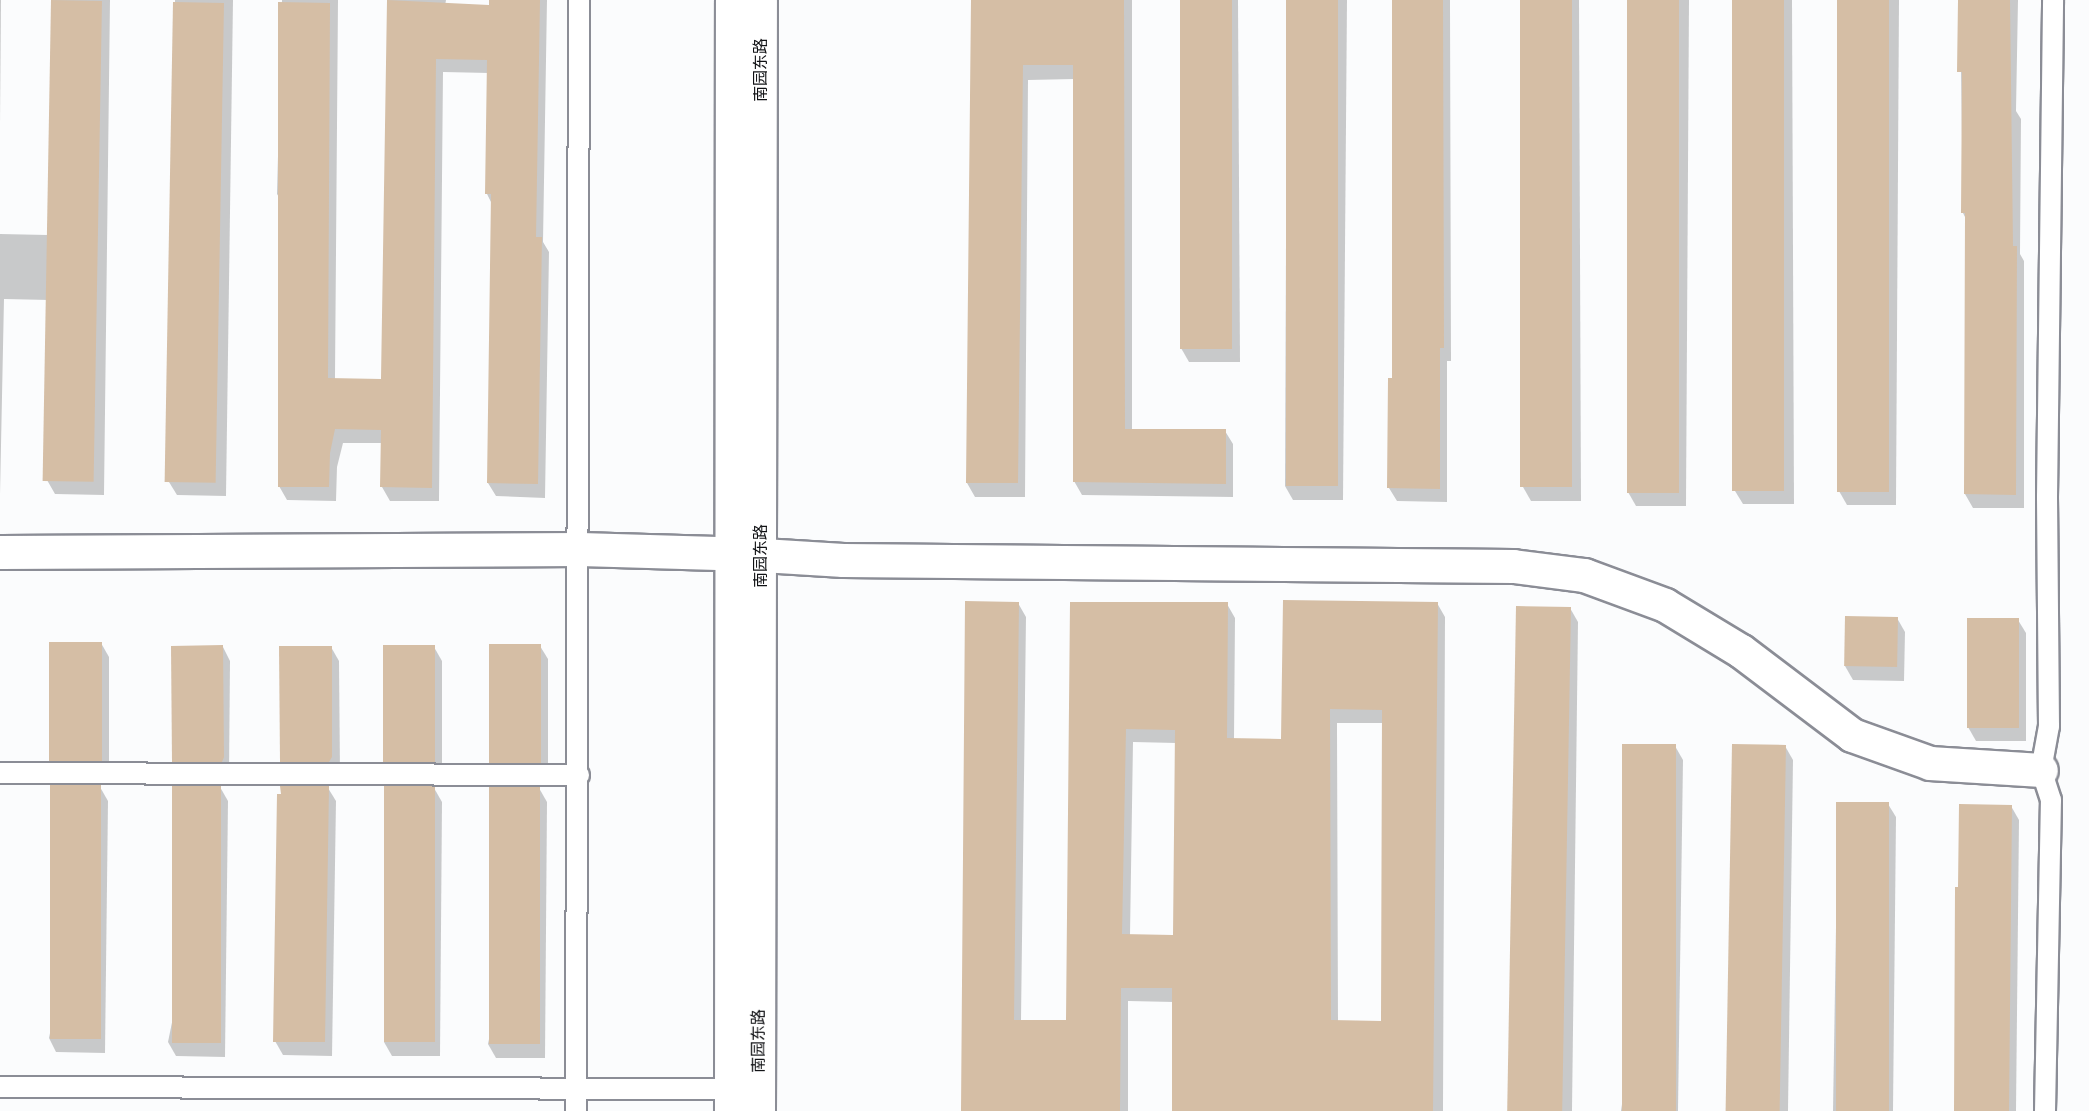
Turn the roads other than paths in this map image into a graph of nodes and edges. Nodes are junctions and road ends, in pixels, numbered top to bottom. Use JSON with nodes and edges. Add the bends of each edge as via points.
{"nodes":[{"id":1,"x":579,"y":0,"type":"edge"},
{"id":2,"x":732,"y":0,"type":"edge"},
{"id":3,"x":760,"y":0,"type":"edge"},
{"id":4,"x":2053,"y":0,"type":"edge"},
{"id":5,"x":580,"y":549,"type":"junction"},
{"id":6,"x":0,"y":552,"type":"edge"},
{"id":7,"x":746,"y":554,"type":"junction"},
{"id":8,"x":2041,"y":770,"type":"junction"},
{"id":9,"x":0,"y":773,"type":"edge"},
{"id":10,"x":579,"y":776,"type":"junction"},
{"id":11,"x":0,"y":1087,"type":"edge"},
{"id":12,"x":577,"y":1091,"type":"junction"},
{"id":13,"x":731,"y":1100,"type":"edge"},
{"id":14,"x":576,"y":1111,"type":"edge"},
{"id":15,"x":758,"y":1111,"type":"edge"},
{"id":16,"x":2045,"y":1111,"type":"edge"}],
"edges":[{"from":1,"to":5,"type":"lane"},
{"from":2,"to":7,"type":"main road","name":"南园东路"},
{"from":3,"to":7,"type":"main road","name":"南园东路"},
{"from":4,"to":8,"type":"lane","via":[[2047,497],[2049,726]]},
{"from":5,"to":6,"type":"main road"},
{"from":5,"to":7,"type":"main road"},
{"from":5,"to":10,"type":"lane"},
{"from":7,"to":8,"type":"main road","via":[[843,560],[1513,566],[1584,575],[1665,605],[1741,651],[1852,735],[1930,763]]},
{"from":7,"to":13,"type":"main road","name":"南园东路"},
{"from":7,"to":15,"type":"main road","name":"南园东路"},
{"from":8,"to":16,"type":"lane","via":[[2050,800]]},
{"from":9,"to":10,"type":"lane"},
{"from":10,"to":12,"type":"lane"},
{"from":11,"to":12,"type":"lane"},
{"from":12,"to":13,"type":"lane"},
{"from":12,"to":14,"type":"lane"}]}
